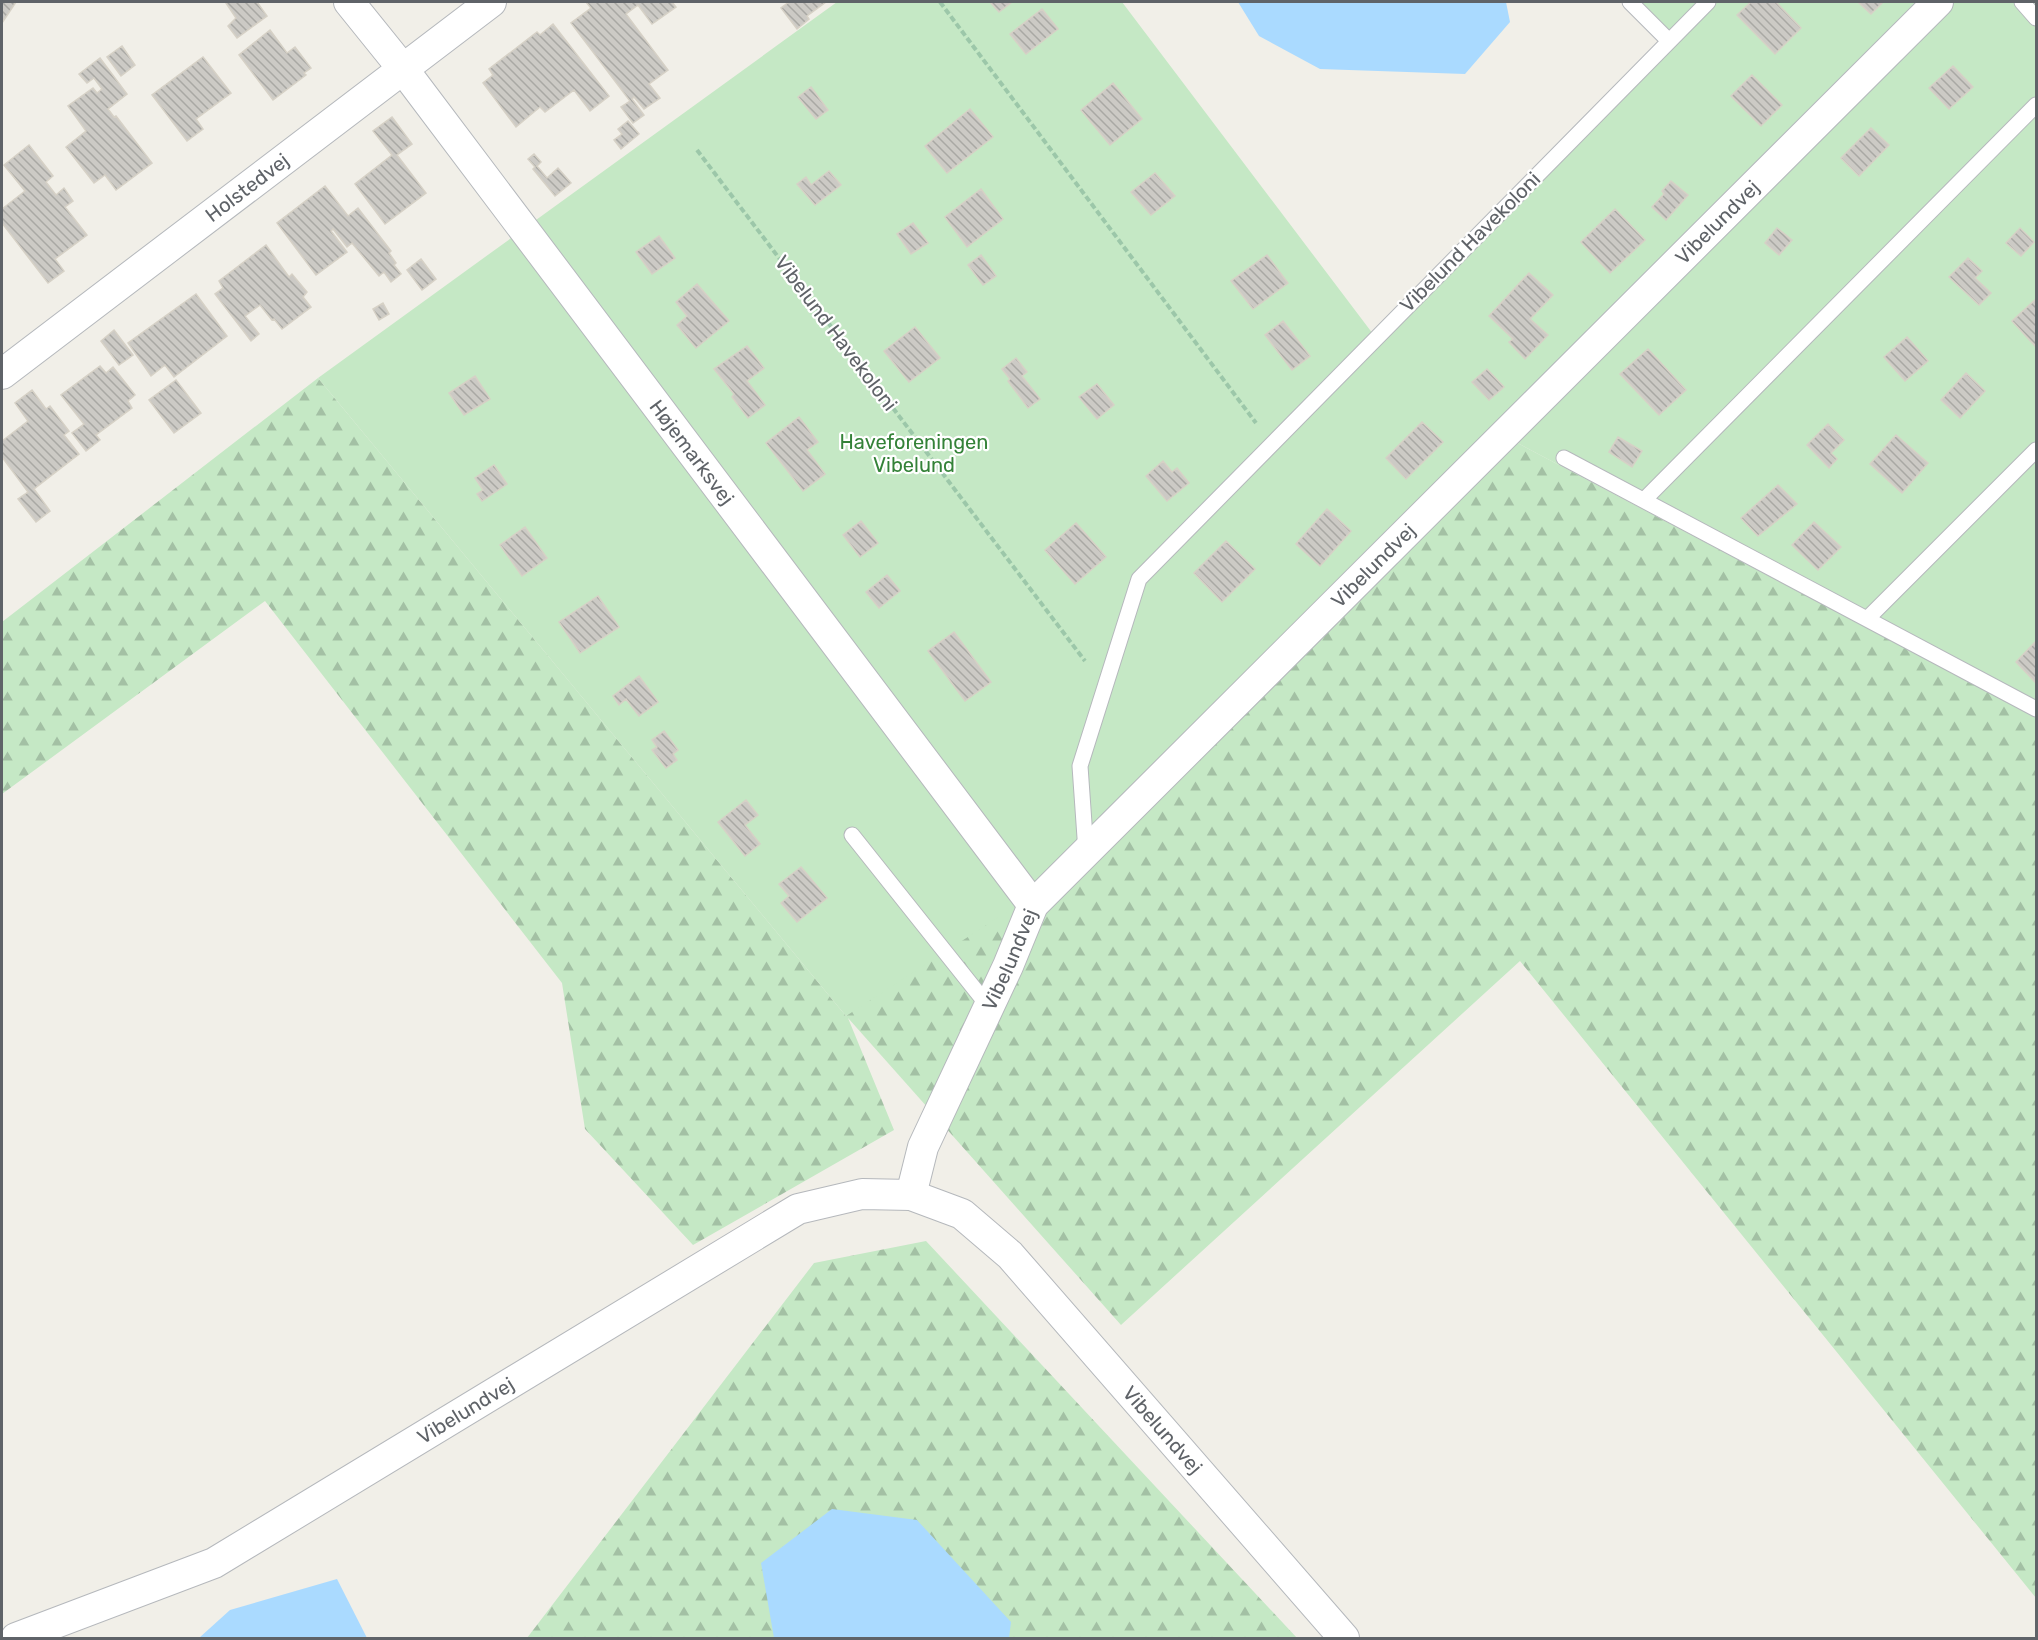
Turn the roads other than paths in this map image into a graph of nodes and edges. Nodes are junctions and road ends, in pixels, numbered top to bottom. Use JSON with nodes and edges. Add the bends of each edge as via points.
{"nodes":[{"id":1,"x":349,"y":2,"type":"edge"},
{"id":2,"x":491,"y":2,"type":"edge"},
{"id":3,"x":1630,"y":2,"type":"edge"},
{"id":4,"x":1708,"y":2,"type":"edge"},
{"id":5,"x":1938,"y":2,"type":"edge"},
{"id":6,"x":2022,"y":2,"type":"edge"},
{"id":7,"x":2037,"y":18,"type":"edge"},
{"id":8,"x":1669,"y":41,"type":"junction"},
{"id":9,"x":403,"y":69,"type":"junction"},
{"id":10,"x":2037,"y":105,"type":"edge"},
{"id":11,"x":2,"y":374,"type":"edge"},
{"id":12,"x":2037,"y":450,"type":"edge"},
{"id":13,"x":1564,"y":458,"type":"dead end"},
{"id":14,"x":1644,"y":500,"type":"junction"},
{"id":15,"x":1867,"y":619,"type":"junction"},
{"id":16,"x":2037,"y":709,"type":"edge"},
{"id":17,"x":852,"y":836,"type":"dead end"},
{"id":18,"x":1086,"y":852,"type":"junction"},
{"id":19,"x":1033,"y":905,"type":"junction"},
{"id":20,"x":989,"y":1007,"type":"junction"},
{"id":21,"x":911,"y":1195,"type":"junction"},
{"id":22,"x":16,"y":1638,"type":"edge"},
{"id":23,"x":1344,"y":1638,"type":"edge"}],
"edges":[{"from":1,"to":9,"type":"street","name":"Højemarksvej"},
{"from":2,"to":9,"type":"street","name":"Holstedvej"},
{"from":3,"to":8,"type":"lane"},
{"from":4,"to":8,"type":"lane","name":"Vibelund Havekoloni"},
{"from":5,"to":18,"type":"street","name":"Vibelundvej"},
{"from":6,"to":7,"type":"lane"},
{"from":8,"to":18,"type":"lane","name":"Vibelund Havekoloni","via":[[1139,579],[1080,766]]},
{"from":9,"to":11,"type":"street","name":"Holstedvej"},
{"from":9,"to":19,"type":"street","name":"Højemarksvej"},
{"from":10,"to":14,"type":"lane"},
{"from":12,"to":15,"type":"lane"},
{"from":13,"to":14,"type":"lane"},
{"from":14,"to":15,"type":"lane"},
{"from":15,"to":16,"type":"lane"},
{"from":17,"to":20,"type":"lane"},
{"from":18,"to":19,"type":"street","name":"Vibelundvej"},
{"from":19,"to":20,"type":"street","name":"Vibelundvej"},
{"from":20,"to":21,"type":"street","name":"Vibelundvej","via":[[923,1147]]},
{"from":21,"to":22,"type":"street","name":"Vibelundvej","via":[[862,1194],[798,1209],[214,1563]]},
{"from":21,"to":23,"type":"street","name":"Vibelundvej","via":[[962,1214],[1010,1255]]}]}
